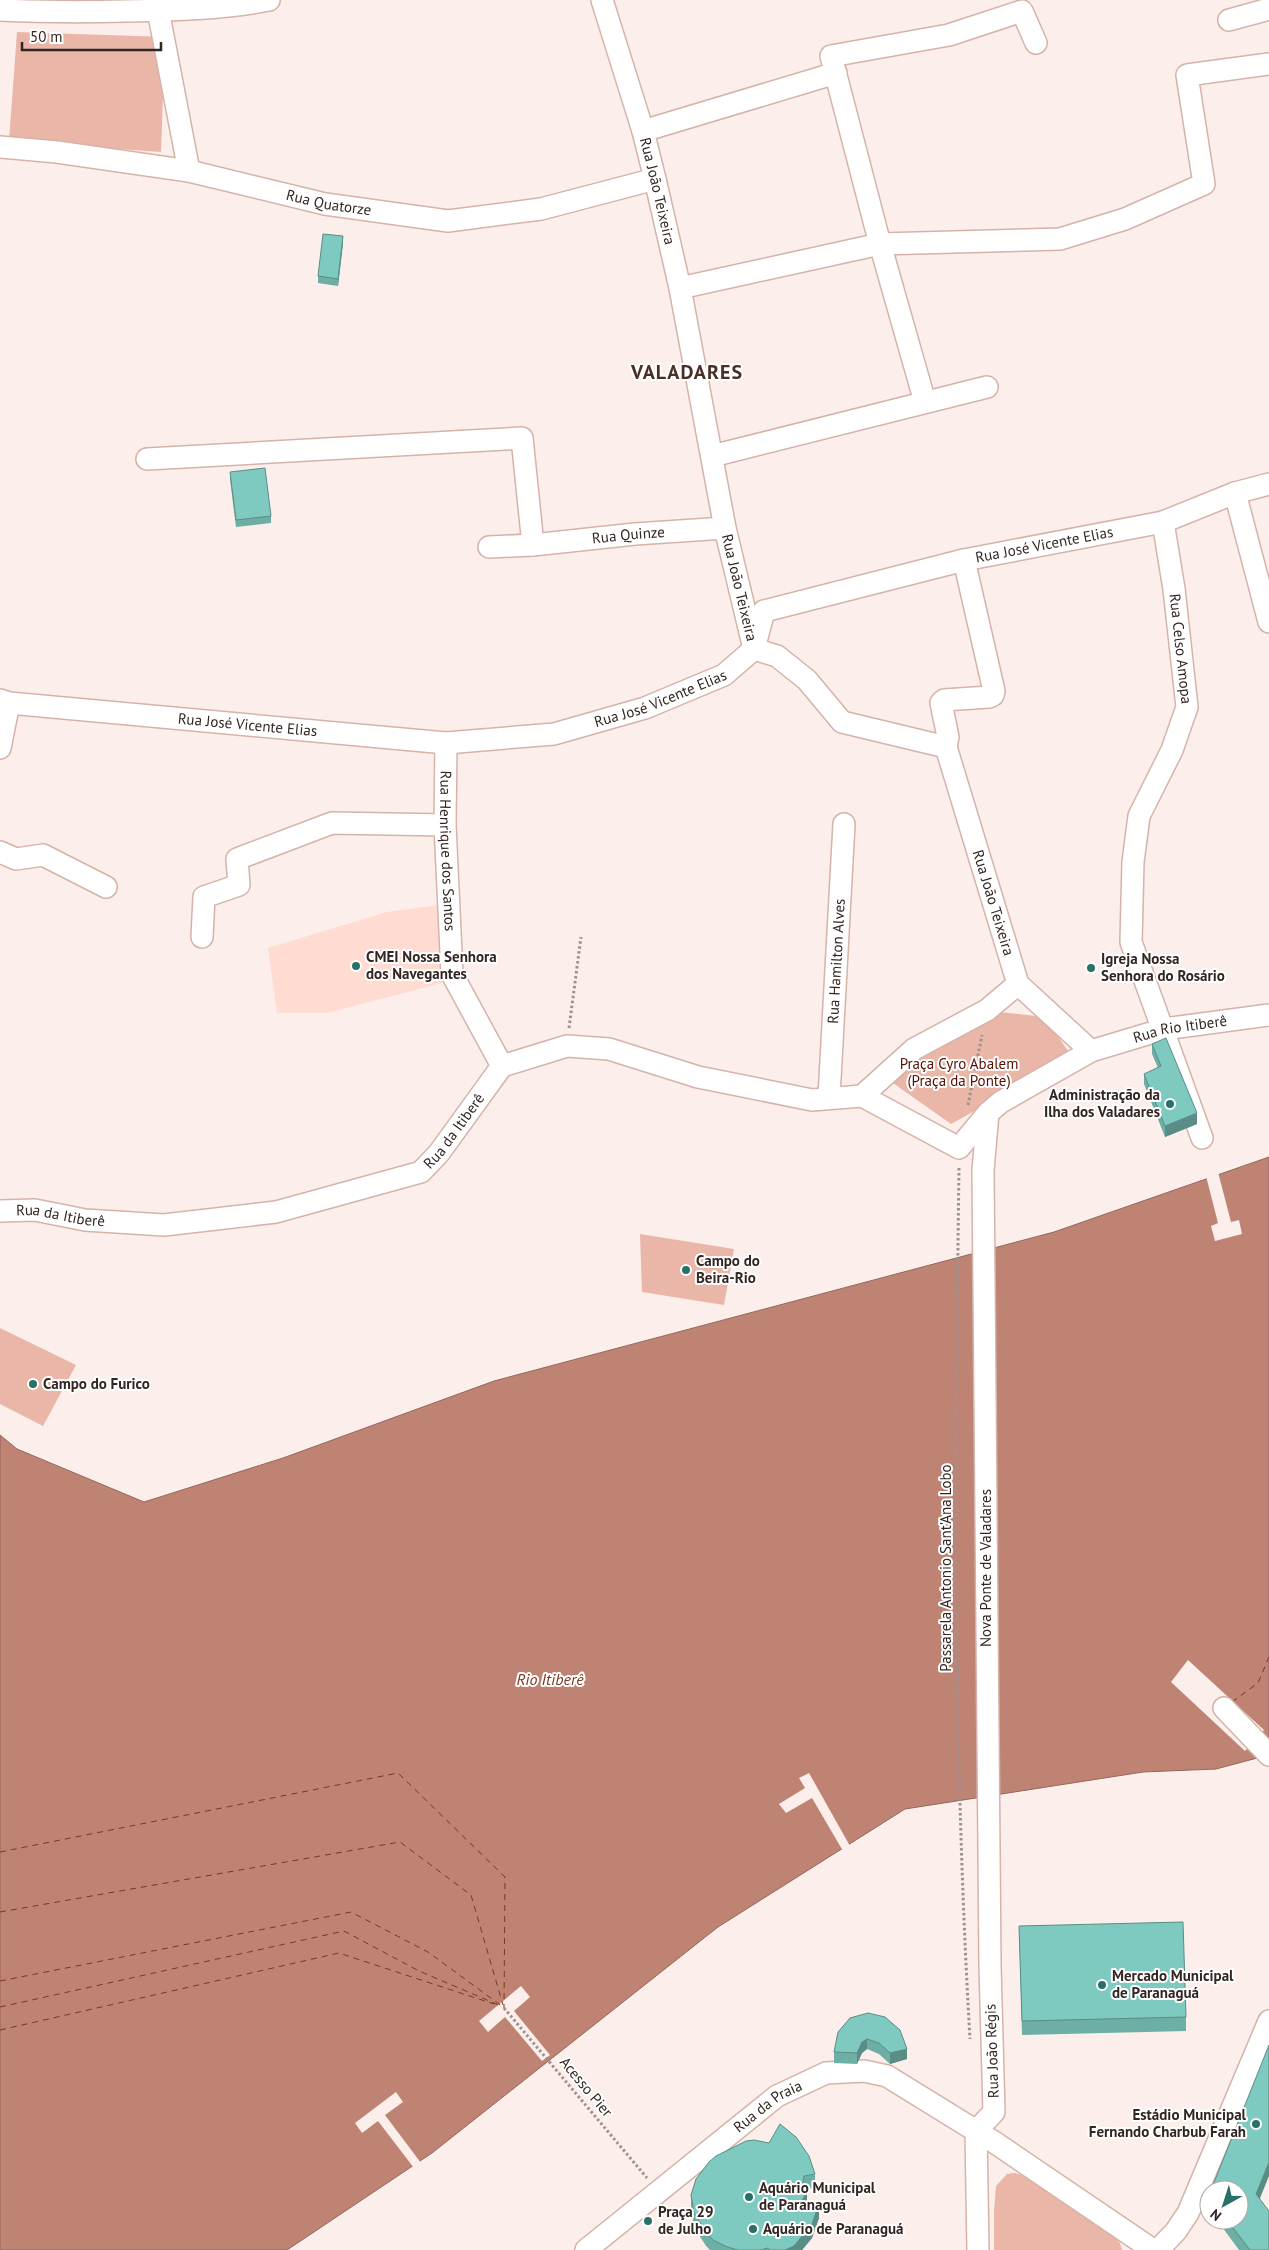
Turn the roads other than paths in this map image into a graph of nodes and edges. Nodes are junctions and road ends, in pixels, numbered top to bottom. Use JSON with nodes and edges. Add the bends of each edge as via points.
{"nodes":[{"id":1,"x":269,"y":0,"type":"edge"},
{"id":2,"x":602,"y":0,"type":"edge"},
{"id":3,"x":1269,"y":9,"type":"edge"},
{"id":4,"x":0,"y":10,"type":"edge"},
{"id":5,"x":158,"y":10,"type":"junction"},
{"id":6,"x":1229,"y":20,"type":"dead end"},
{"id":7,"x":1036,"y":43,"type":"dead end"},
{"id":8,"x":1269,"y":64,"type":"edge"},
{"id":9,"x":836,"y":73,"type":"junction"},
{"id":10,"x":643,"y":131,"type":"junction"},
{"id":11,"x":0,"y":147,"type":"edge"},
{"id":12,"x":189,"y":171,"type":"junction"},
{"id":13,"x":655,"y":179,"type":"junction"},
{"id":14,"x":880,"y":244,"type":"junction"},
{"id":15,"x":680,"y":288,"type":"junction"},
{"id":16,"x":987,"y":387,"type":"dead end"},
{"id":17,"x":925,"y":402,"type":"junction"},
{"id":18,"x":712,"y":456,"type":"junction"},
{"id":19,"x":147,"y":459,"type":"dead end"},
{"id":20,"x":1269,"y":484,"type":"edge"},
{"id":21,"x":1235,"y":493,"type":"junction"},
{"id":22,"x":1163,"y":522,"type":"junction"},
{"id":23,"x":725,"y":528,"type":"junction"},
{"id":24,"x":533,"y":546,"type":"junction"},
{"id":25,"x":489,"y":547,"type":"dead end"},
{"id":26,"x":964,"y":560,"type":"junction"},
{"id":27,"x":1269,"y":622,"type":"edge"},
{"id":28,"x":754,"y":649,"type":"junction"},
{"id":29,"x":4,"y":701,"type":"edge"},
{"id":30,"x":446,"y":743,"type":"junction"},
{"id":31,"x":946,"y":747,"type":"junction"},
{"id":32,"x":0,"y":748,"type":"edge"},
{"id":33,"x":844,"y":824,"type":"dead end"},
{"id":34,"x":445,"y":825,"type":"junction"},
{"id":35,"x":0,"y":852,"type":"edge"},
{"id":36,"x":106,"y":887,"type":"dead end"},
{"id":37,"x":202,"y":937,"type":"dead end"},
{"id":38,"x":1018,"y":984,"type":"junction"},
{"id":39,"x":1269,"y":1015,"type":"edge"},
{"id":40,"x":1164,"y":1029,"type":"junction"},
{"id":41,"x":1091,"y":1051,"type":"junction"},
{"id":42,"x":502,"y":1066,"type":"junction"},
{"id":43,"x":862,"y":1096,"type":"junction"},
{"id":44,"x":829,"y":1097,"type":"junction"},
{"id":45,"x":988,"y":1113,"type":"junction"},
{"id":46,"x":1202,"y":1138,"type":"dead end"},
{"id":47,"x":0,"y":1210,"type":"edge"},
{"id":48,"x":1224,"y":1708,"type":"dead end"},
{"id":49,"x":1269,"y":1754,"type":"edge"},
{"id":50,"x":990,"y":1965,"type":"joint"},
{"id":51,"x":1269,"y":2021,"type":"edge"},
{"id":52,"x":976,"y":2131,"type":"junction"},
{"id":53,"x":586,"y":2250,"type":"edge"},
{"id":54,"x":978,"y":2250,"type":"edge"},
{"id":55,"x":1153,"y":2250,"type":"edge"},
{"id":56,"x":1158,"y":2250,"type":"edge"}],
"edges":[{"from":1,"to":5,"type":"street","via":[[229,7]]},
{"from":2,"to":10,"type":"street","name":"Rua João Teixeira"},
{"from":3,"to":6,"type":"street"},
{"from":4,"to":5,"type":"street"},
{"from":5,"to":12,"type":"street"},
{"from":7,"to":9,"type":"street","via":[[1022,11],[949,35],[831,56]]},
{"from":8,"to":14,"type":"street","via":[[1187,75],[1204,184],[1125,219],[1060,239]]},
{"from":9,"to":10,"type":"street"},
{"from":9,"to":14,"type":"street"},
{"from":10,"to":13,"type":"street","name":"Rua João Teixeira"},
{"from":11,"to":12,"type":"street","name":"Rua Quatorze"},
{"from":12,"to":13,"type":"street","name":"Rua Quatorze","via":[[325,204],[448,221],[541,209]]},
{"from":13,"to":15,"type":"street","name":"Rua João Teixeira"},
{"from":14,"to":15,"type":"street"},
{"from":14,"to":17,"type":"street"},
{"from":15,"to":18,"type":"street","name":"Rua João Teixeira"},
{"from":16,"to":17,"type":"street"},
{"from":17,"to":18,"type":"street"},
{"from":18,"to":23,"type":"street","name":"Rua João Teixeira"},
{"from":19,"to":24,"type":"street","via":[[522,438]]},
{"from":20,"to":21,"type":"street","name":"Rua José Vicente Elias"},
{"from":21,"to":22,"type":"street","name":"Rua José Vicente Elias"},
{"from":21,"to":27,"type":"street"},
{"from":22,"to":26,"type":"street","name":"Rua José Vicente Elias"},
{"from":22,"to":40,"type":"street","name":"Rua Celso Amopa","via":[[1187,706],[1172,750],[1139,816],[1132,862],[1131,942]]},
{"from":23,"to":24,"type":"street","name":"Rua Quinze"},
{"from":23,"to":28,"type":"street","name":"Rua João Teixeira"},
{"from":24,"to":25,"type":"street","name":"Rua Quinze"},
{"from":26,"to":28,"type":"street","name":"Rua José Vicente Elias","via":[[764,611]]},
{"from":26,"to":31,"type":"street","via":[[994,691],[989,697],[944,700],[941,703],[948,736]]},
{"from":28,"to":30,"type":"street","name":"Rua José Vicente Elias","via":[[724,675],[645,708],[554,734]]},
{"from":28,"to":31,"type":"street","name":"Rua João Teixeira","via":[[777,656],[806,680],[842,722]]},
{"from":29,"to":30,"type":"street","name":"Rua José Vicente Elias"},
{"from":29,"to":32,"type":"street"},
{"from":30,"to":34,"type":"street","name":"Rua Henrique dos Santos"},
{"from":31,"to":38,"type":"street","name":"Rua João Teixeira"},
{"from":33,"to":44,"type":"street","name":"Rua Hamilton Alves"},
{"from":34,"to":37,"type":"street","via":[[332,823],[237,859],[239,885],[204,897]]},
{"from":34,"to":42,"type":"street","name":"Rua Henrique dos Santos","via":[[452,974]]},
{"from":35,"to":36,"type":"street","via":[[16,859],[43,854]]},
{"from":38,"to":41,"type":"street"},
{"from":38,"to":43,"type":"street","via":[[987,1010],[914,1049]]},
{"from":39,"to":40,"type":"street","name":"Rua Rio Itiberê"},
{"from":40,"to":41,"type":"street","name":"Rua Rio Itiberê"},
{"from":40,"to":46,"type":"street","name":"Rua Celso Amopa"},
{"from":41,"to":45,"type":"street","name":"Rua Rio Itiberê","via":[[1001,1102]]},
{"from":42,"to":44,"type":"street","via":[[567,1046],[609,1049],[698,1077],[812,1100]]},
{"from":42,"to":47,"type":"street","name":"Rua da Itiberê","via":[[439,1153],[421,1172],[276,1212],[164,1225],[85,1220],[35,1210]]},
{"from":43,"to":44,"type":"street"},
{"from":43,"to":45,"type":"street","name":"Rua Rio Itiberê","via":[[959,1148]]},
{"from":45,"to":50,"type":"street","name":"Nova Ponte de Valadares","via":[[983,1170]]},
{"from":48,"to":49,"type":"street"},
{"from":50,"to":52,"type":"street","name":"Rua João Régis","via":[[994,2112]]},
{"from":51,"to":56,"type":"street","via":[[1188,2213],[1176,2232]]},
{"from":52,"to":53,"type":"street","name":"Rua da Praia","via":[[887,2076],[864,2071],[826,2074],[777,2096]]},
{"from":52,"to":54,"type":"street"},
{"from":52,"to":55,"type":"street","name":"Rua da Praia","via":[[1002,2138]]}]}
